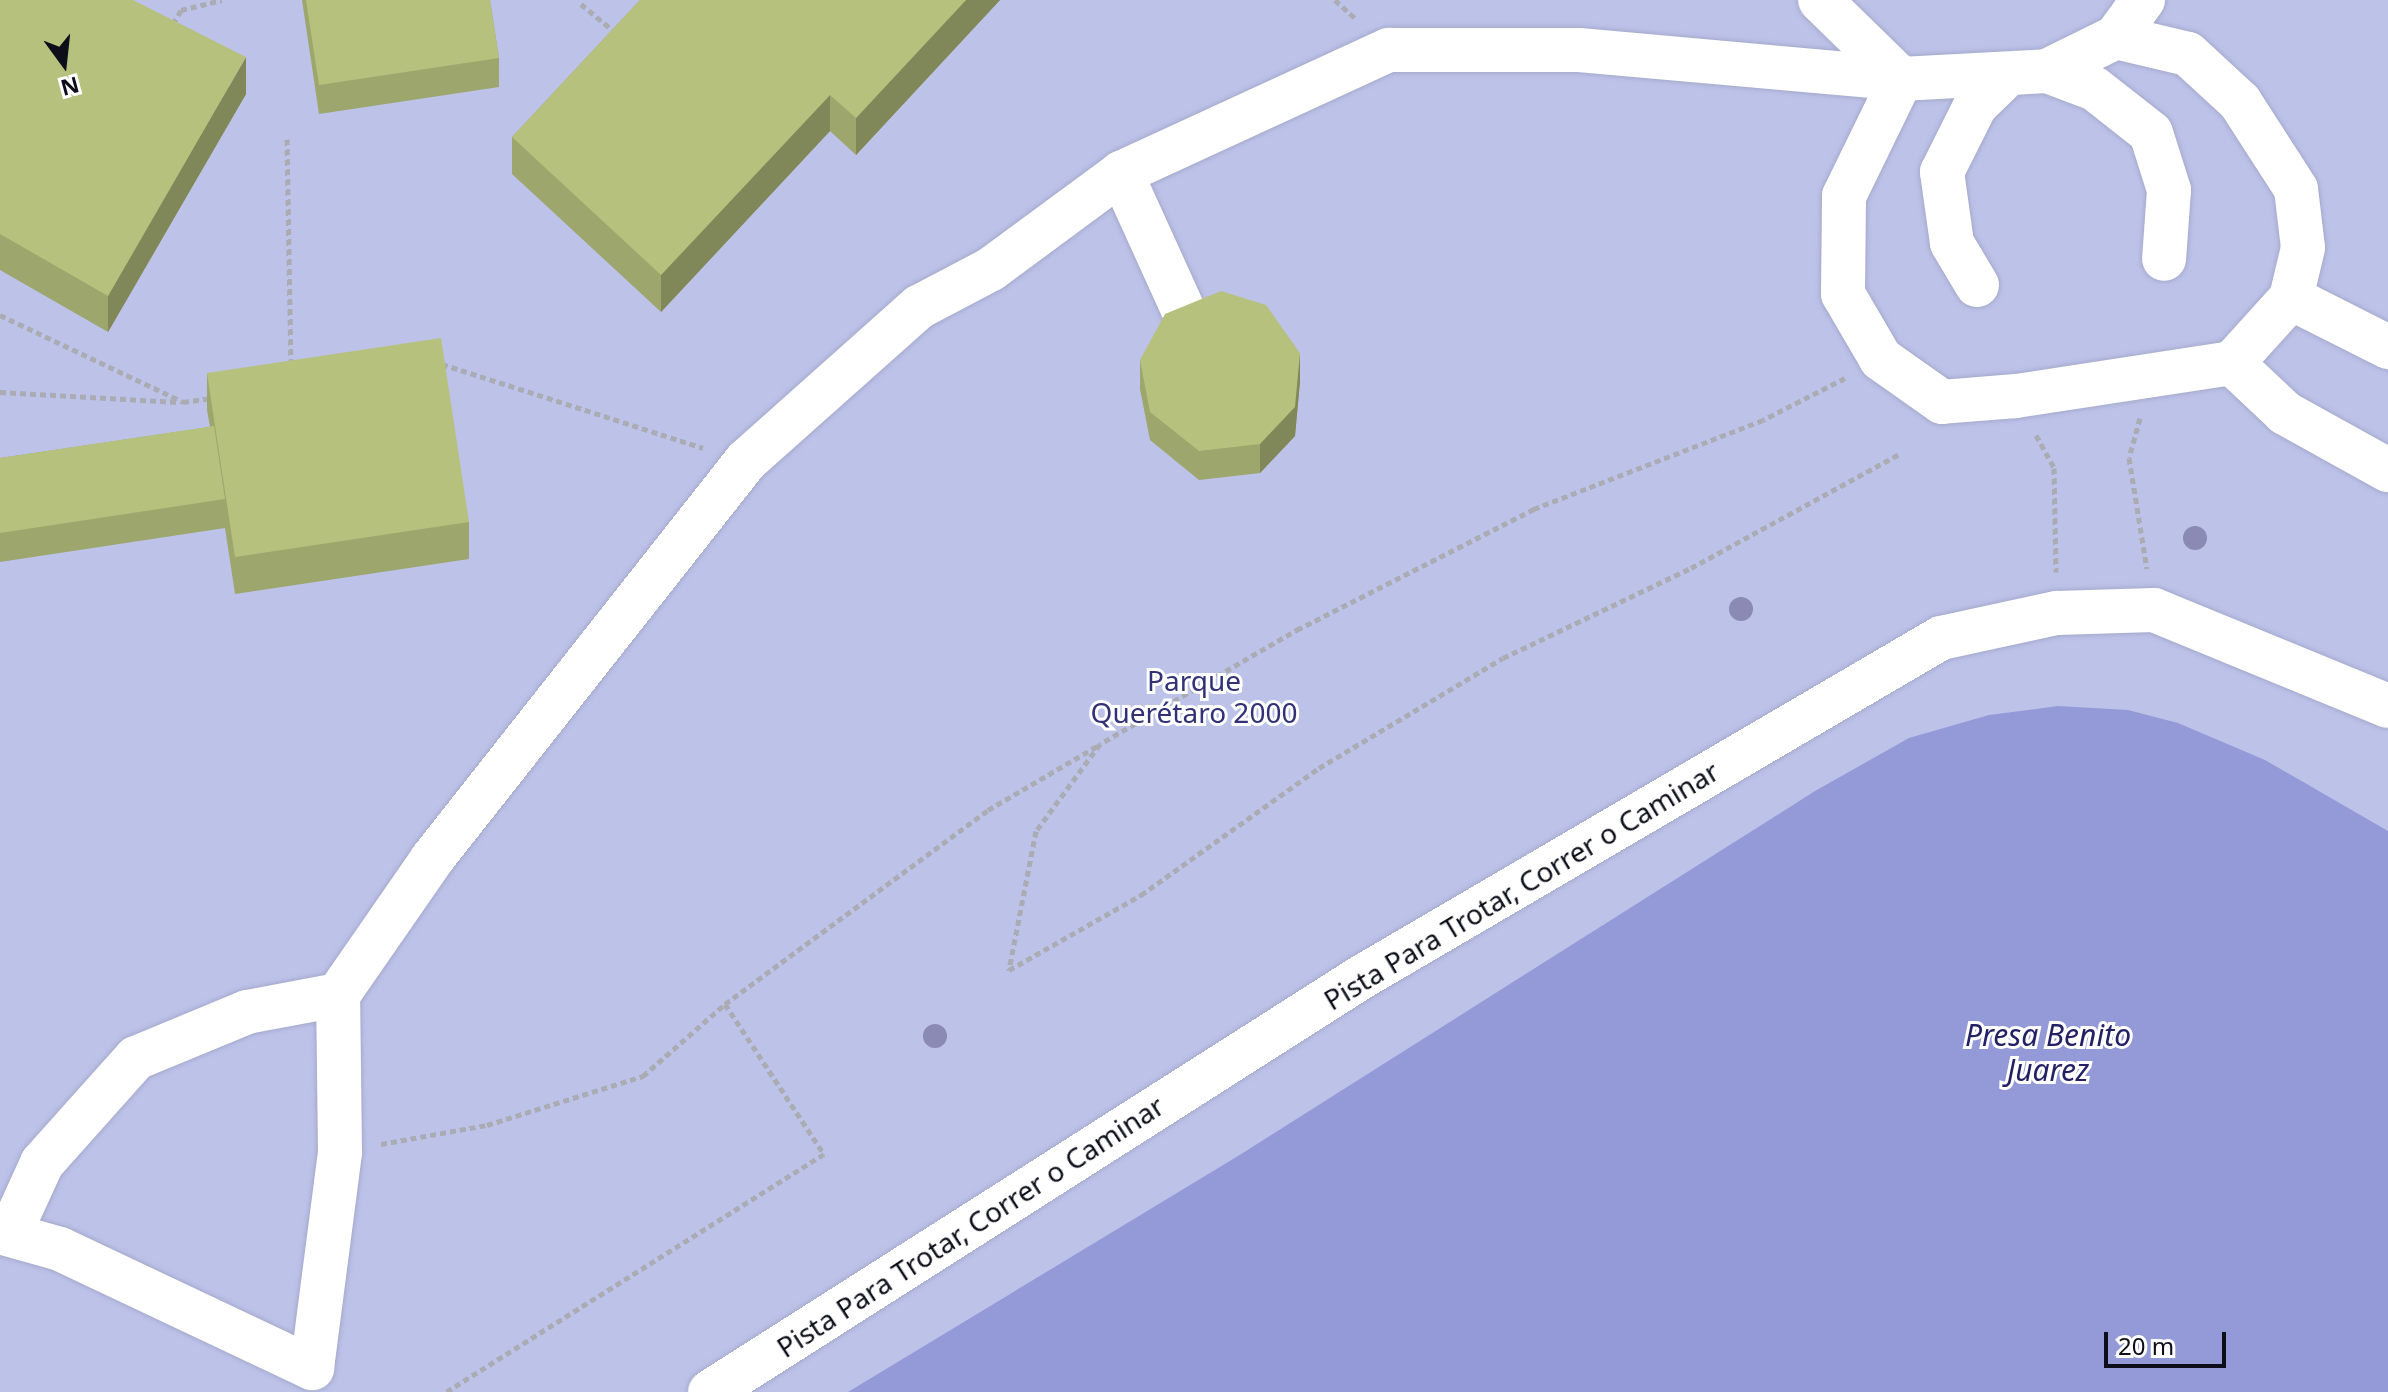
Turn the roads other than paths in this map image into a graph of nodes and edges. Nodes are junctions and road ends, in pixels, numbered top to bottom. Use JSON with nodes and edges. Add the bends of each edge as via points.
{"nodes":[{"id":1,"x":1820,"y":0,"type":"edge"},
{"id":2,"x":2143,"y":0,"type":"edge"},
{"id":3,"x":2116,"y":37,"type":"junction"},
{"id":4,"x":2026,"y":74,"type":"junction"},
{"id":5,"x":1901,"y":79,"type":"junction"},
{"id":6,"x":1121,"y":173,"type":"junction"},
{"id":7,"x":2164,"y":259,"type":"dead end"},
{"id":8,"x":1977,"y":285,"type":"dead end"},
{"id":9,"x":2291,"y":298,"type":"junction"},
{"id":10,"x":1193,"y":332,"type":"edge"},
{"id":11,"x":2388,"y":347,"type":"edge"},
{"id":12,"x":2232,"y":363,"type":"junction"},
{"id":13,"x":2388,"y":470,"type":"edge"},
{"id":14,"x":2388,"y":706,"type":"edge"},
{"id":15,"x":338,"y":995,"type":"junction"},
{"id":16,"x":6,"y":1231,"type":"edge"},
{"id":17,"x":710,"y":1392,"type":"edge"}],
"edges":[{"from":1,"to":5,"type":"street"},
{"from":2,"to":3,"type":"street"},
{"from":3,"to":4,"type":"street"},
{"from":3,"to":9,"type":"street","via":[[2188,54],[2240,102],[2296,189],[2303,248]]},
{"from":4,"to":5,"type":"street"},
{"from":4,"to":7,"type":"street","via":[[2095,89],[2151,133],[2169,190]]},
{"from":4,"to":8,"type":"street","via":[[1975,106],[1942,172],[1952,243]]},
{"from":5,"to":6,"type":"street","via":[[1579,50],[1389,50]]},
{"from":5,"to":12,"type":"street","via":[[1844,196],[1843,294],[1881,359],[1942,402]]},
{"from":6,"to":10,"type":"street"},
{"from":6,"to":15,"type":"street","via":[[991,269],[919,307],[746,461],[432,859]]},
{"from":9,"to":11,"type":"street"},
{"from":9,"to":12,"type":"street"},
{"from":12,"to":13,"type":"street","via":[[2285,413]]},
{"from":14,"to":17,"type":"street","name":"Pista Para Trotar, Correr o Caminar","via":[[2154,610],[2057,613],[1928,645],[1360,978]]},
{"from":15,"to":16,"type":"street","via":[[247,1012],[136,1058],[42,1163]]},
{"from":15,"to":16,"type":"street","via":[[340,1152],[312,1368]]}]}
